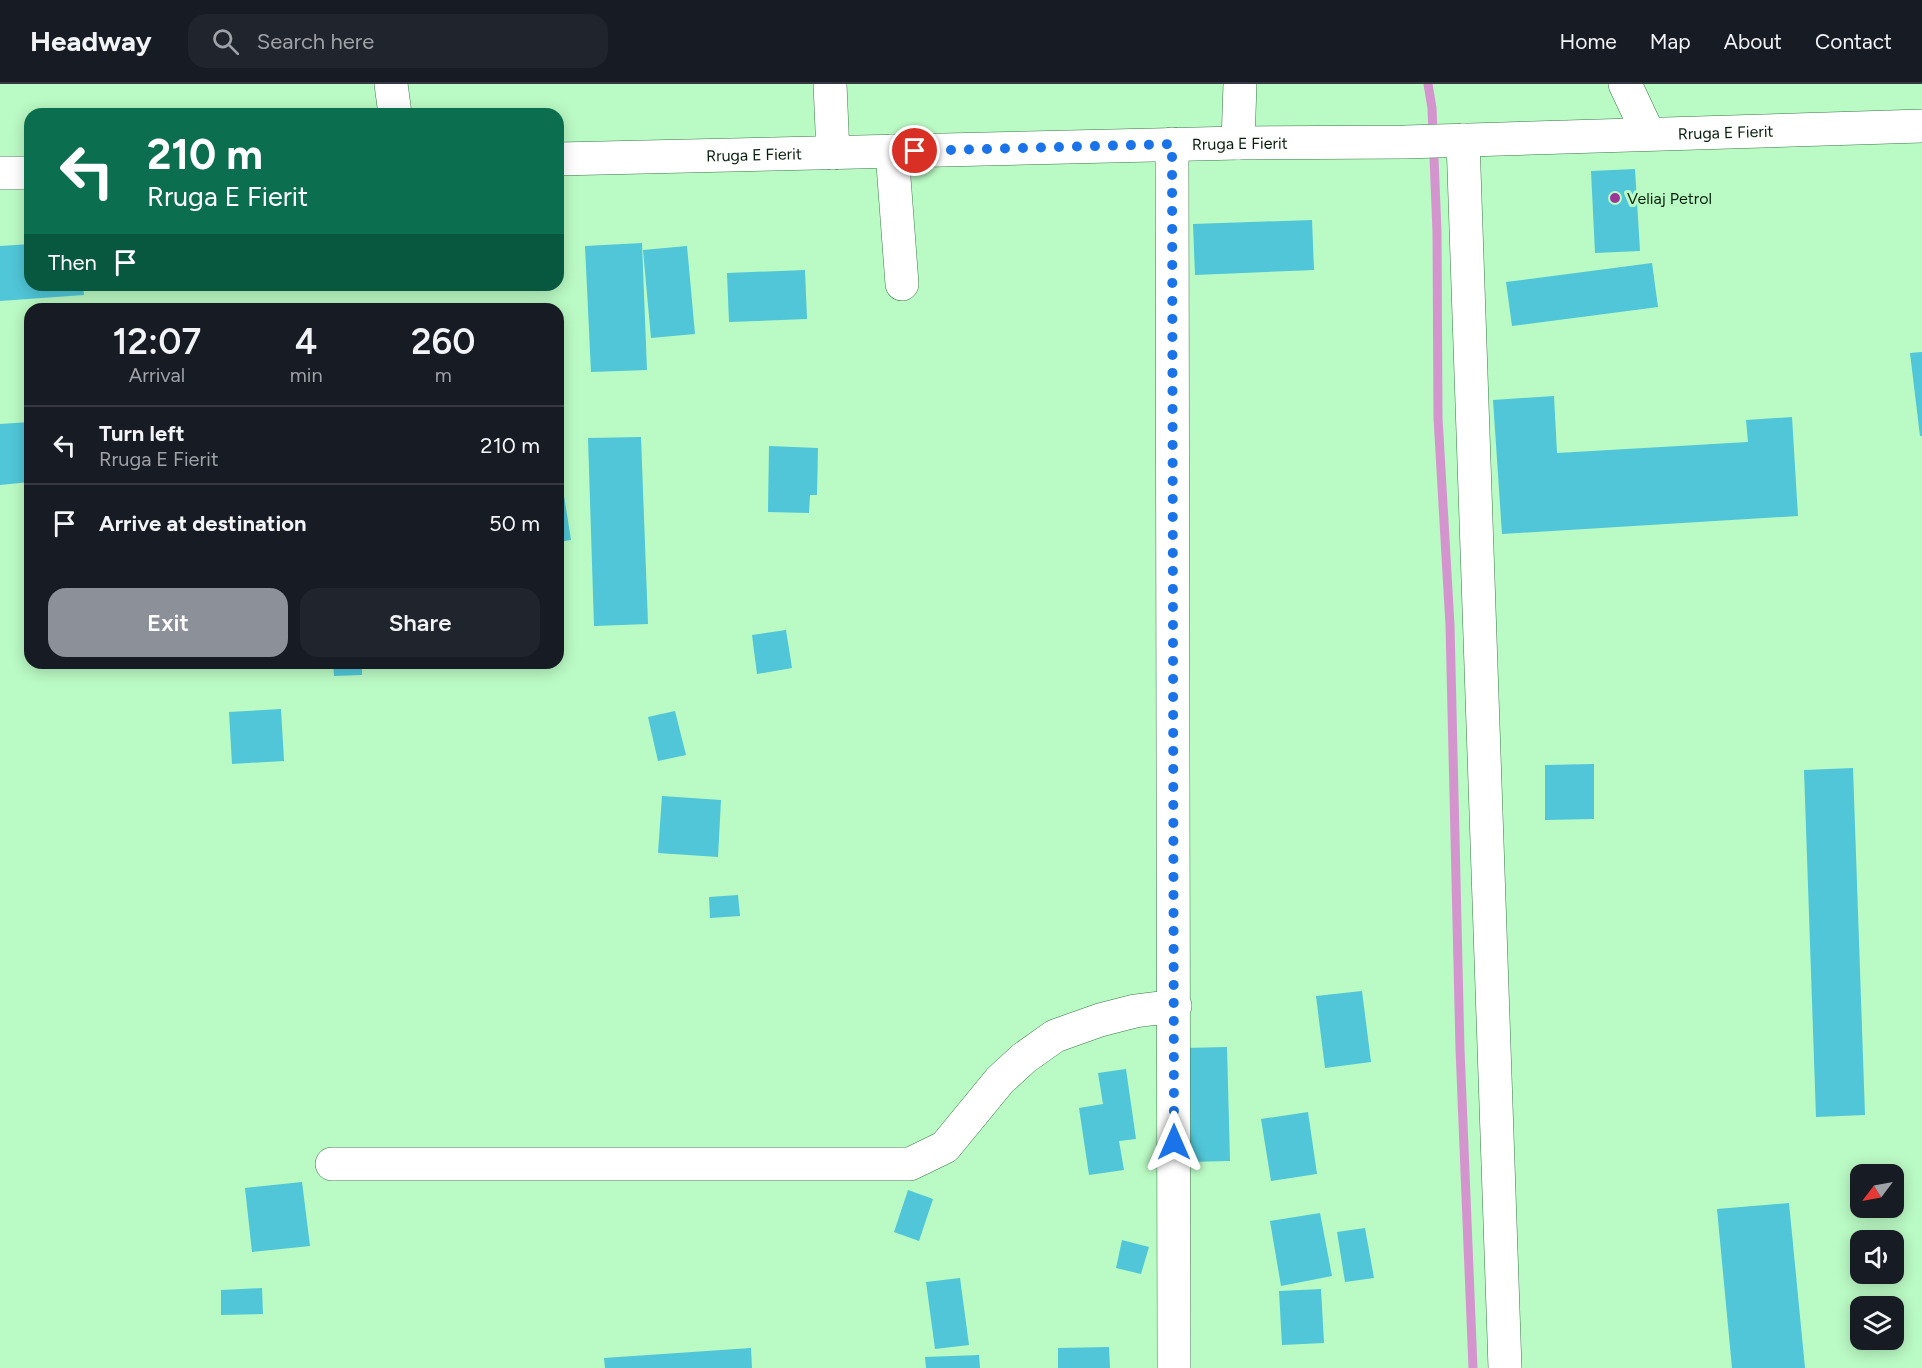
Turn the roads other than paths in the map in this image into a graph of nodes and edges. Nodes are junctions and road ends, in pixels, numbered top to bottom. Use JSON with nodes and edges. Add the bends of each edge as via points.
{"nodes":[{"id":1,"x":391,"y":84,"type":"edge"},
{"id":2,"x":830,"y":84,"type":"edge"},
{"id":3,"x":1240,"y":84,"type":"edge"},
{"id":4,"x":1625,"y":84,"type":"edge"},
{"id":5,"x":394,"y":108,"type":"edge"},
{"id":6,"x":1922,"y":126,"type":"edge"},
{"id":7,"x":1648,"y":133,"type":"junction"},
{"id":8,"x":1459,"y":140,"type":"junction"},
{"id":9,"x":1238,"y":143,"type":"junction"},
{"id":10,"x":1172,"y":144,"type":"junction"},
{"id":11,"x":892,"y":151,"type":"junction"},
{"id":12,"x":833,"y":153,"type":"junction"},
{"id":13,"x":564,"y":159,"type":"edge"},
{"id":14,"x":24,"y":172,"type":"edge"},
{"id":15,"x":0,"y":173,"type":"edge"},
{"id":16,"x":902,"y":284,"type":"dead end"},
{"id":17,"x":1175,"y":1006,"type":"junction"},
{"id":18,"x":332,"y":1164,"type":"dead end"},
{"id":19,"x":1174,"y":1368,"type":"edge"},
{"id":20,"x":1505,"y":1368,"type":"edge"}],
"edges":[{"from":1,"to":5,"type":"street"},
{"from":2,"to":12,"type":"street"},
{"from":3,"to":9,"type":"street"},
{"from":4,"to":7,"type":"street"},
{"from":6,"to":7,"type":"street","name":"Rruga E Fierit"},
{"from":7,"to":8,"type":"street","name":"Rruga E Fierit"},
{"from":8,"to":9,"type":"street","name":"Rruga E Fierit"},
{"from":8,"to":20,"type":"street"},
{"from":9,"to":10,"type":"street","name":"Rruga E Fierit"},
{"from":10,"to":11,"type":"street","name":"Rruga E Fierit"},
{"from":10,"to":17,"type":"street"},
{"from":11,"to":12,"type":"street","name":"Rruga E Fierit"},
{"from":11,"to":16,"type":"street"},
{"from":12,"to":13,"type":"street","name":"Rruga E Fierit"},
{"from":14,"to":15,"type":"street"},
{"from":17,"to":18,"type":"street","via":[[1135,1011],[1055,1036],[1000,1080],[945,1147],[910,1164]]},
{"from":17,"to":19,"type":"street"}]}
